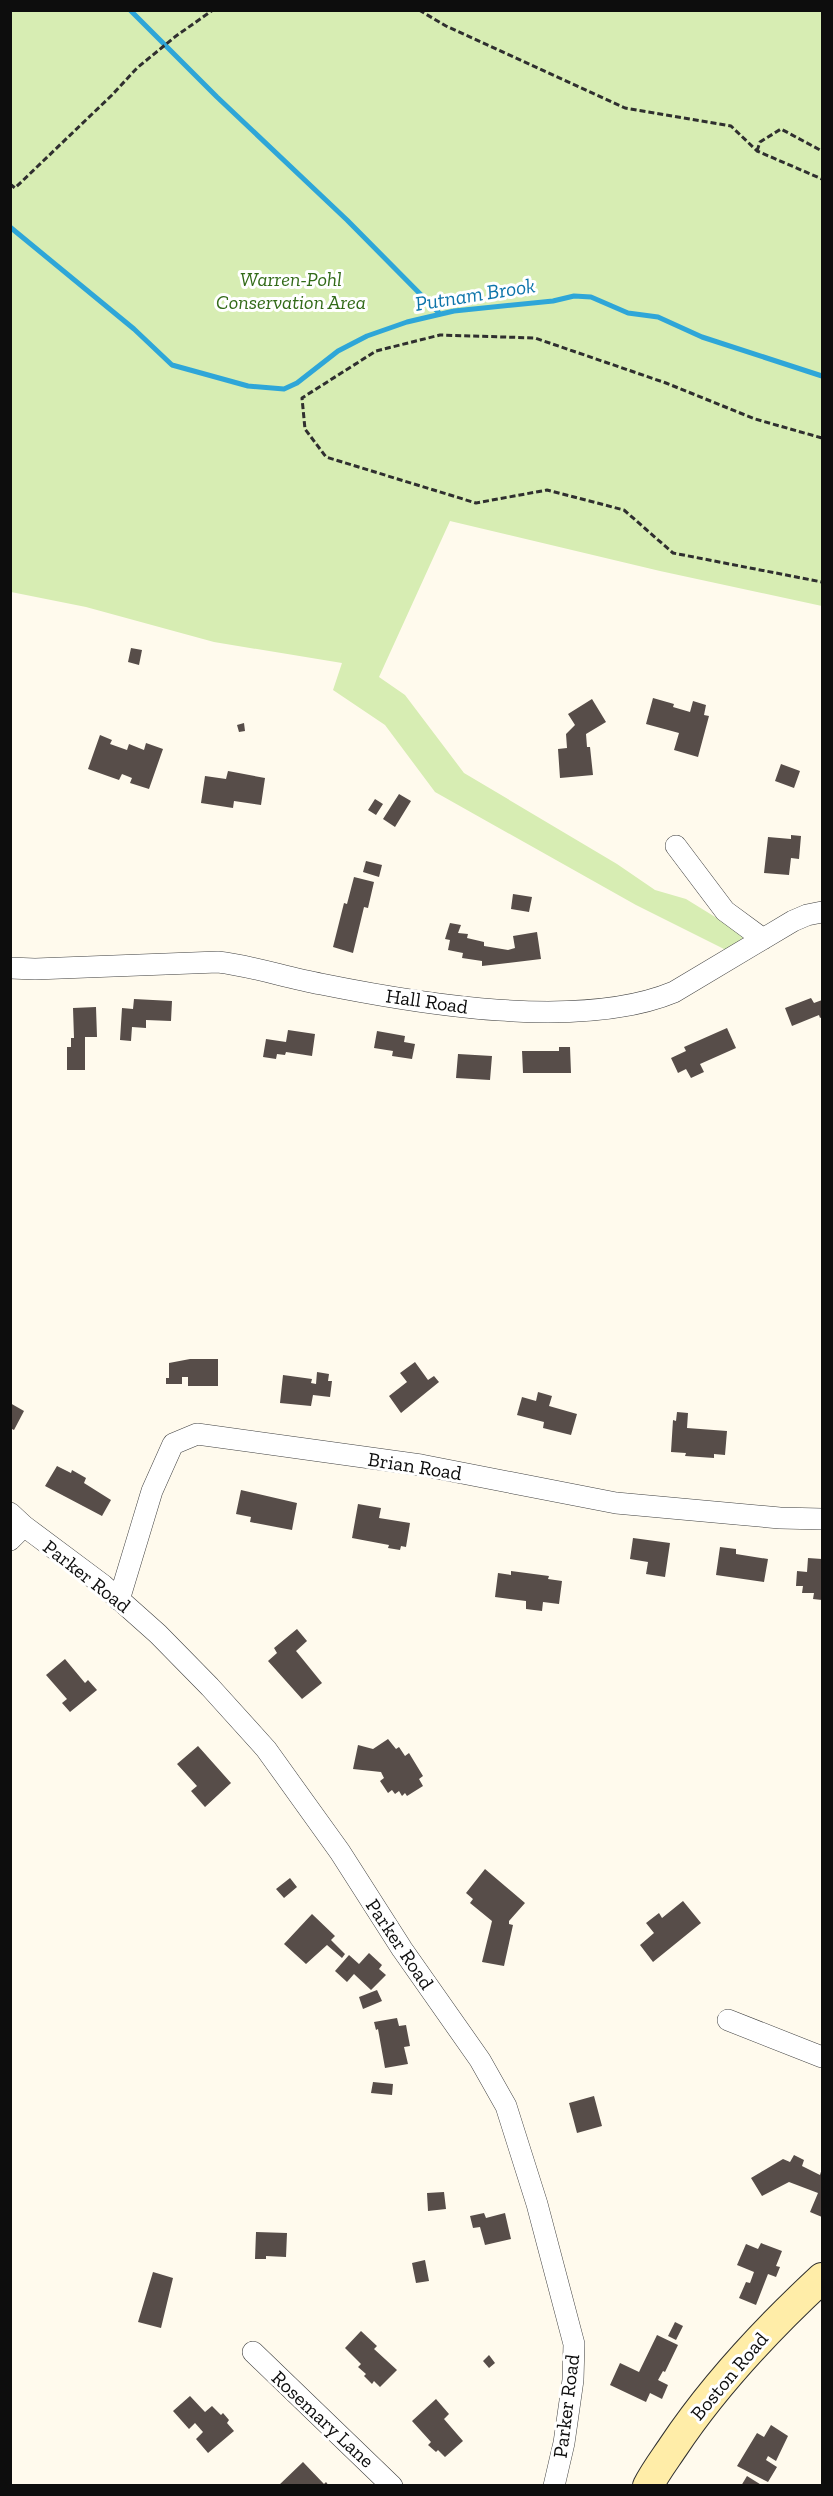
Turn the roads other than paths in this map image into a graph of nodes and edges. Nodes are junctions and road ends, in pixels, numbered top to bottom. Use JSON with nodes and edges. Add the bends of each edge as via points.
{"nodes":[{"id":1,"x":676,"y":846,"type":"dead end"},
{"id":2,"x":822,"y":912,"type":"edge"},
{"id":3,"x":763,"y":939,"type":"junction"},
{"id":4,"x":10,"y":968,"type":"edge"},
{"id":5,"x":822,"y":1519,"type":"edge"},
{"id":6,"x":15,"y":1527,"type":"edge"},
{"id":7,"x":119,"y":1600,"type":"junction"},
{"id":8,"x":728,"y":2020,"type":"dead end"},
{"id":9,"x":822,"y":2057,"type":"edge"},
{"id":10,"x":822,"y":2278,"type":"edge"},
{"id":11,"x":253,"y":2352,"type":"dead end"},
{"id":12,"x":392,"y":2486,"type":"edge"},
{"id":13,"x":554,"y":2486,"type":"edge"},
{"id":14,"x":648,"y":2486,"type":"edge"}],
"edges":[{"from":1,"to":3,"type":"street","via":[[725,911]]},
{"from":2,"to":3,"type":"street","name":"Hall Road","via":[[793,921]]},
{"from":3,"to":4,"type":"street","name":"Hall Road","via":[[674,992],[644,1003],[602,1009],[544,1011],[451,1006],[219,962]]},
{"from":5,"to":7,"type":"street","name":"Brian Road","via":[[616,1503],[421,1465],[197,1434],[173,1444],[152,1491]]},
{"from":6,"to":7,"type":"street","name":"Parker Road"},
{"from":7,"to":13,"type":"street","name":"Parker Road","via":[[195,1672],[266,1749],[480,2060],[506,2106],[574,2344],[573,2380]]},
{"from":8,"to":9,"type":"street"},
{"from":10,"to":14,"type":"main road","name":"Boston Road","via":[[743,2357],[690,2422]]},
{"from":11,"to":12,"type":"street","name":"Rosemary Lane"}]}
